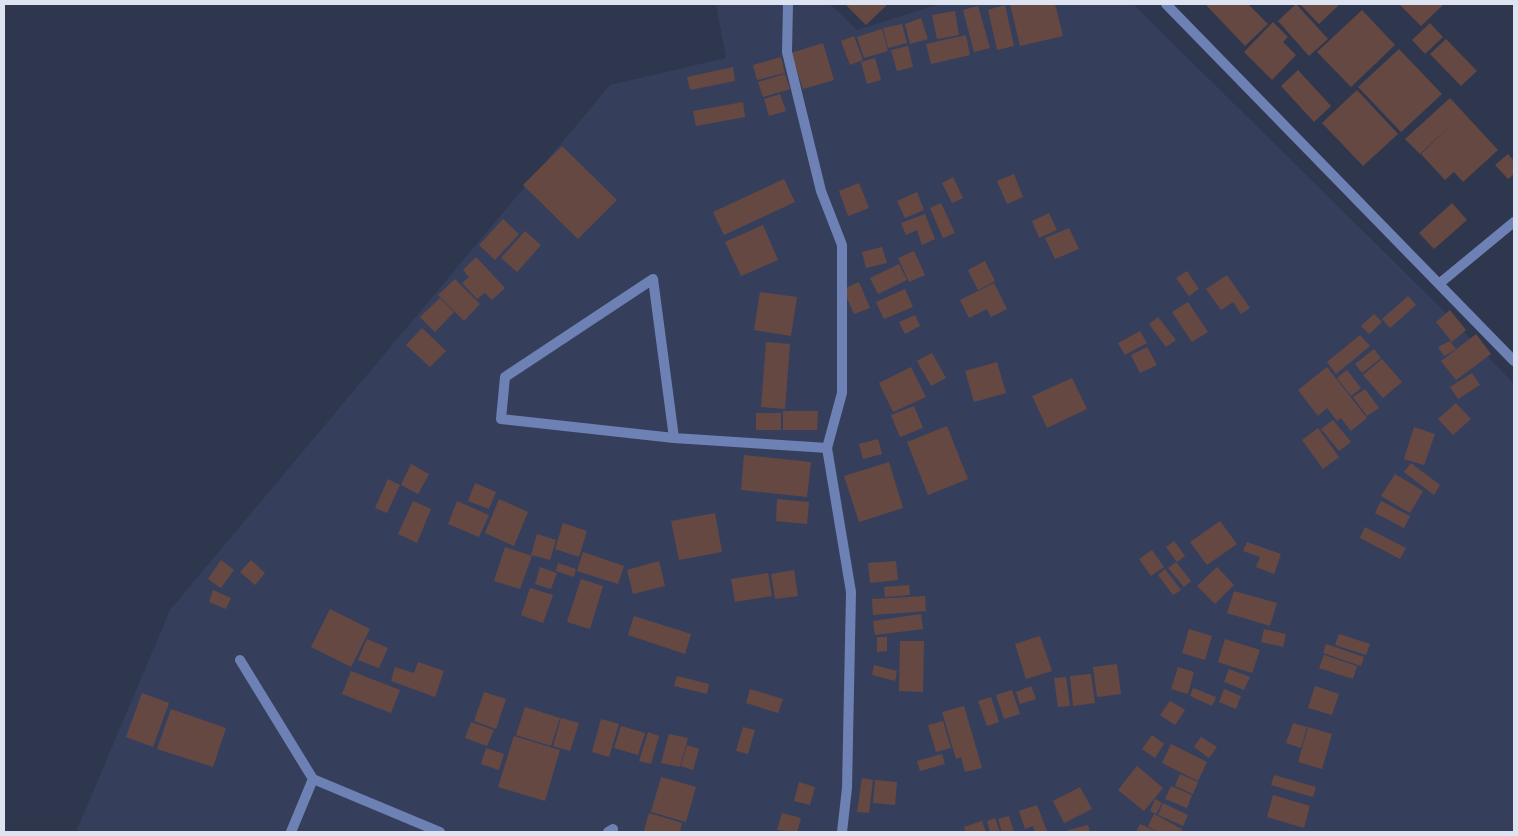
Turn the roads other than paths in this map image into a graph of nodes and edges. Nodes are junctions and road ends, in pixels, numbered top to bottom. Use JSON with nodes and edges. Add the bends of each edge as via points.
{"nodes":[{"id":1,"x":788,"y":4,"type":"edge"},
{"id":2,"x":1166,"y":4,"type":"edge"},
{"id":3,"x":1514,"y":222,"type":"edge"},
{"id":4,"x":1440,"y":284,"type":"junction"},
{"id":5,"x":1514,"y":362,"type":"edge"},
{"id":6,"x":674,"y":438,"type":"junction"},
{"id":7,"x":827,"y":448,"type":"junction"},
{"id":8,"x":240,"y":660,"type":"dead end"},
{"id":9,"x":313,"y":779,"type":"junction"},
{"id":10,"x":291,"y":832,"type":"edge"},
{"id":11,"x":440,"y":832,"type":"edge"},
{"id":12,"x":842,"y":832,"type":"edge"}],
"edges":[{"from":1,"to":7,"type":"street","via":[[786,52],[821,192],[842,245],[842,393]]},
{"from":2,"to":4,"type":"street"},
{"from":3,"to":4,"type":"street"},
{"from":4,"to":5,"type":"street"},
{"from":6,"to":6,"type":"street","via":[[654,279],[505,377],[501,419]]},
{"from":6,"to":7,"type":"street"},
{"from":7,"to":12,"type":"street","via":[[851,592],[847,788]]},
{"from":8,"to":9,"type":"street"},
{"from":9,"to":10,"type":"street"},
{"from":9,"to":11,"type":"street"}]}
